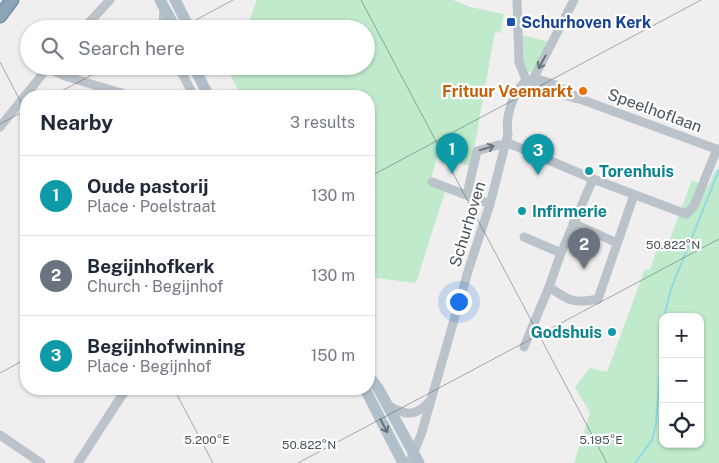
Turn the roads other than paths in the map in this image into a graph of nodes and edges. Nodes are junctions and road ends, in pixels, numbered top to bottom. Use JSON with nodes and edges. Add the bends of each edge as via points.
{"nodes":[{"id":1,"x":12,"y":0,"type":"edge"},
{"id":2,"x":110,"y":0,"type":"edge"},
{"id":3,"x":175,"y":0,"type":"edge"},
{"id":4,"x":517,"y":0,"type":"edge"},
{"id":5,"x":574,"y":0,"type":"edge"},
{"id":6,"x":162,"y":3,"type":"edge"},
{"id":7,"x":0,"y":16,"type":"edge"},
{"id":8,"x":91,"y":20,"type":"edge"},
{"id":9,"x":163,"y":20,"type":"edge"},
{"id":10,"x":171,"y":20,"type":"edge"},
{"id":11,"x":185,"y":20,"type":"edge"},
{"id":12,"x":42,"y":75,"type":"edge"},
{"id":13,"x":64,"y":75,"type":"edge"},
{"id":14,"x":183,"y":75,"type":"edge"},
{"id":15,"x":198,"y":75,"type":"edge"},
{"id":16,"x":203,"y":75,"type":"edge"},
{"id":17,"x":530,"y":83,"type":"junction"},
{"id":18,"x":30,"y":90,"type":"edge"},
{"id":19,"x":111,"y":90,"type":"edge"},
{"id":20,"x":191,"y":90,"type":"edge"},
{"id":21,"x":206,"y":90,"type":"edge"},
{"id":22,"x":210,"y":90,"type":"edge"},
{"id":23,"x":20,"y":102,"type":"edge"},
{"id":24,"x":0,"y":127,"type":"edge"},
{"id":25,"x":507,"y":140,"type":"junction"},
{"id":26,"x":718,"y":150,"type":"edge"},
{"id":27,"x":593,"y":180,"type":"junction"},
{"id":28,"x":432,"y":182,"type":"dead end"},
{"id":29,"x":467,"y":194,"type":"junction"},
{"id":30,"x":634,"y":194,"type":"junction"},
{"id":31,"x":490,"y":204,"type":"junction"},
{"id":32,"x":573,"y":223,"type":"junction"},
{"id":33,"x":524,"y":237,"type":"dead end"},
{"id":34,"x":617,"y":243,"type":"junction"},
{"id":35,"x":561,"y":253,"type":"junction"},
{"id":36,"x":549,"y":287,"type":"junction"},
{"id":37,"x":524,"y":347,"type":"dead end"},
{"id":38,"x":375,"y":384,"type":"edge"},
{"id":39,"x":122,"y":395,"type":"edge"},
{"id":40,"x":367,"y":395,"type":"edge"},
{"id":41,"x":432,"y":399,"type":"junction"},
{"id":42,"x":387,"y":404,"type":"junction"},
{"id":43,"x":0,"y":436,"type":"edge"},
{"id":44,"x":414,"y":460,"type":"edge"},
{"id":45,"x":41,"y":463,"type":"edge"},
{"id":46,"x":78,"y":463,"type":"edge"},
{"id":47,"x":403,"y":463,"type":"edge"}],
"edges":[{"from":1,"to":7,"type":"highway"},
{"from":2,"to":8,"type":"street"},
{"from":3,"to":11,"type":"main road"},
{"from":4,"to":17,"type":"street","via":[[519,62]]},
{"from":5,"to":17,"type":"street","name":"Schurhoven","one_way":true},
{"from":6,"to":9,"type":"street"},
{"from":6,"to":10,"type":"main road"},
{"from":12,"to":18,"type":"street"},
{"from":13,"to":19,"type":"street"},
{"from":14,"to":20,"type":"street"},
{"from":15,"to":21,"type":"main road"},
{"from":16,"to":22,"type":"main road"},
{"from":17,"to":25,"type":"street","name":"Schurhoven","via":[[518,90],[512,104]]},
{"from":17,"to":26,"type":"street","name":"Speelhoflaan"},
{"from":23,"to":24,"type":"street"},
{"from":25,"to":27,"type":"street"},
{"from":29,"to":25,"type":"street","one_way":true,"via":[[478,151]]},
{"from":25,"to":31,"type":"street","name":"Schurhoven"},
{"from":26,"to":30,"type":"street","via":[[690,212],[680,213]]},
{"from":27,"to":30,"type":"street"},
{"from":27,"to":32,"type":"street"},
{"from":28,"to":29,"type":"street"},
{"from":29,"to":31,"type":"street"},
{"from":30,"to":34,"type":"street"},
{"from":31,"to":41,"type":"street","name":"Schurhoven"},
{"from":32,"to":34,"type":"street"},
{"from":32,"to":35,"type":"street"},
{"from":33,"to":35,"type":"street"},
{"from":34,"to":36,"type":"street","via":[[598,299],[572,301]]},
{"from":35,"to":36,"type":"street"},
{"from":36,"to":37,"type":"street"},
{"from":38,"to":42,"type":"main road"},
{"from":39,"to":46,"type":"street"},
{"from":40,"to":47,"type":"main road","one_way":true},
{"from":41,"to":42,"type":"street","via":[[420,411],[412,413],[400,412]]},
{"from":41,"to":44,"type":"street","name":"Schurhoven"},
{"from":42,"to":44,"type":"main road"},
{"from":43,"to":45,"type":"street"}]}
